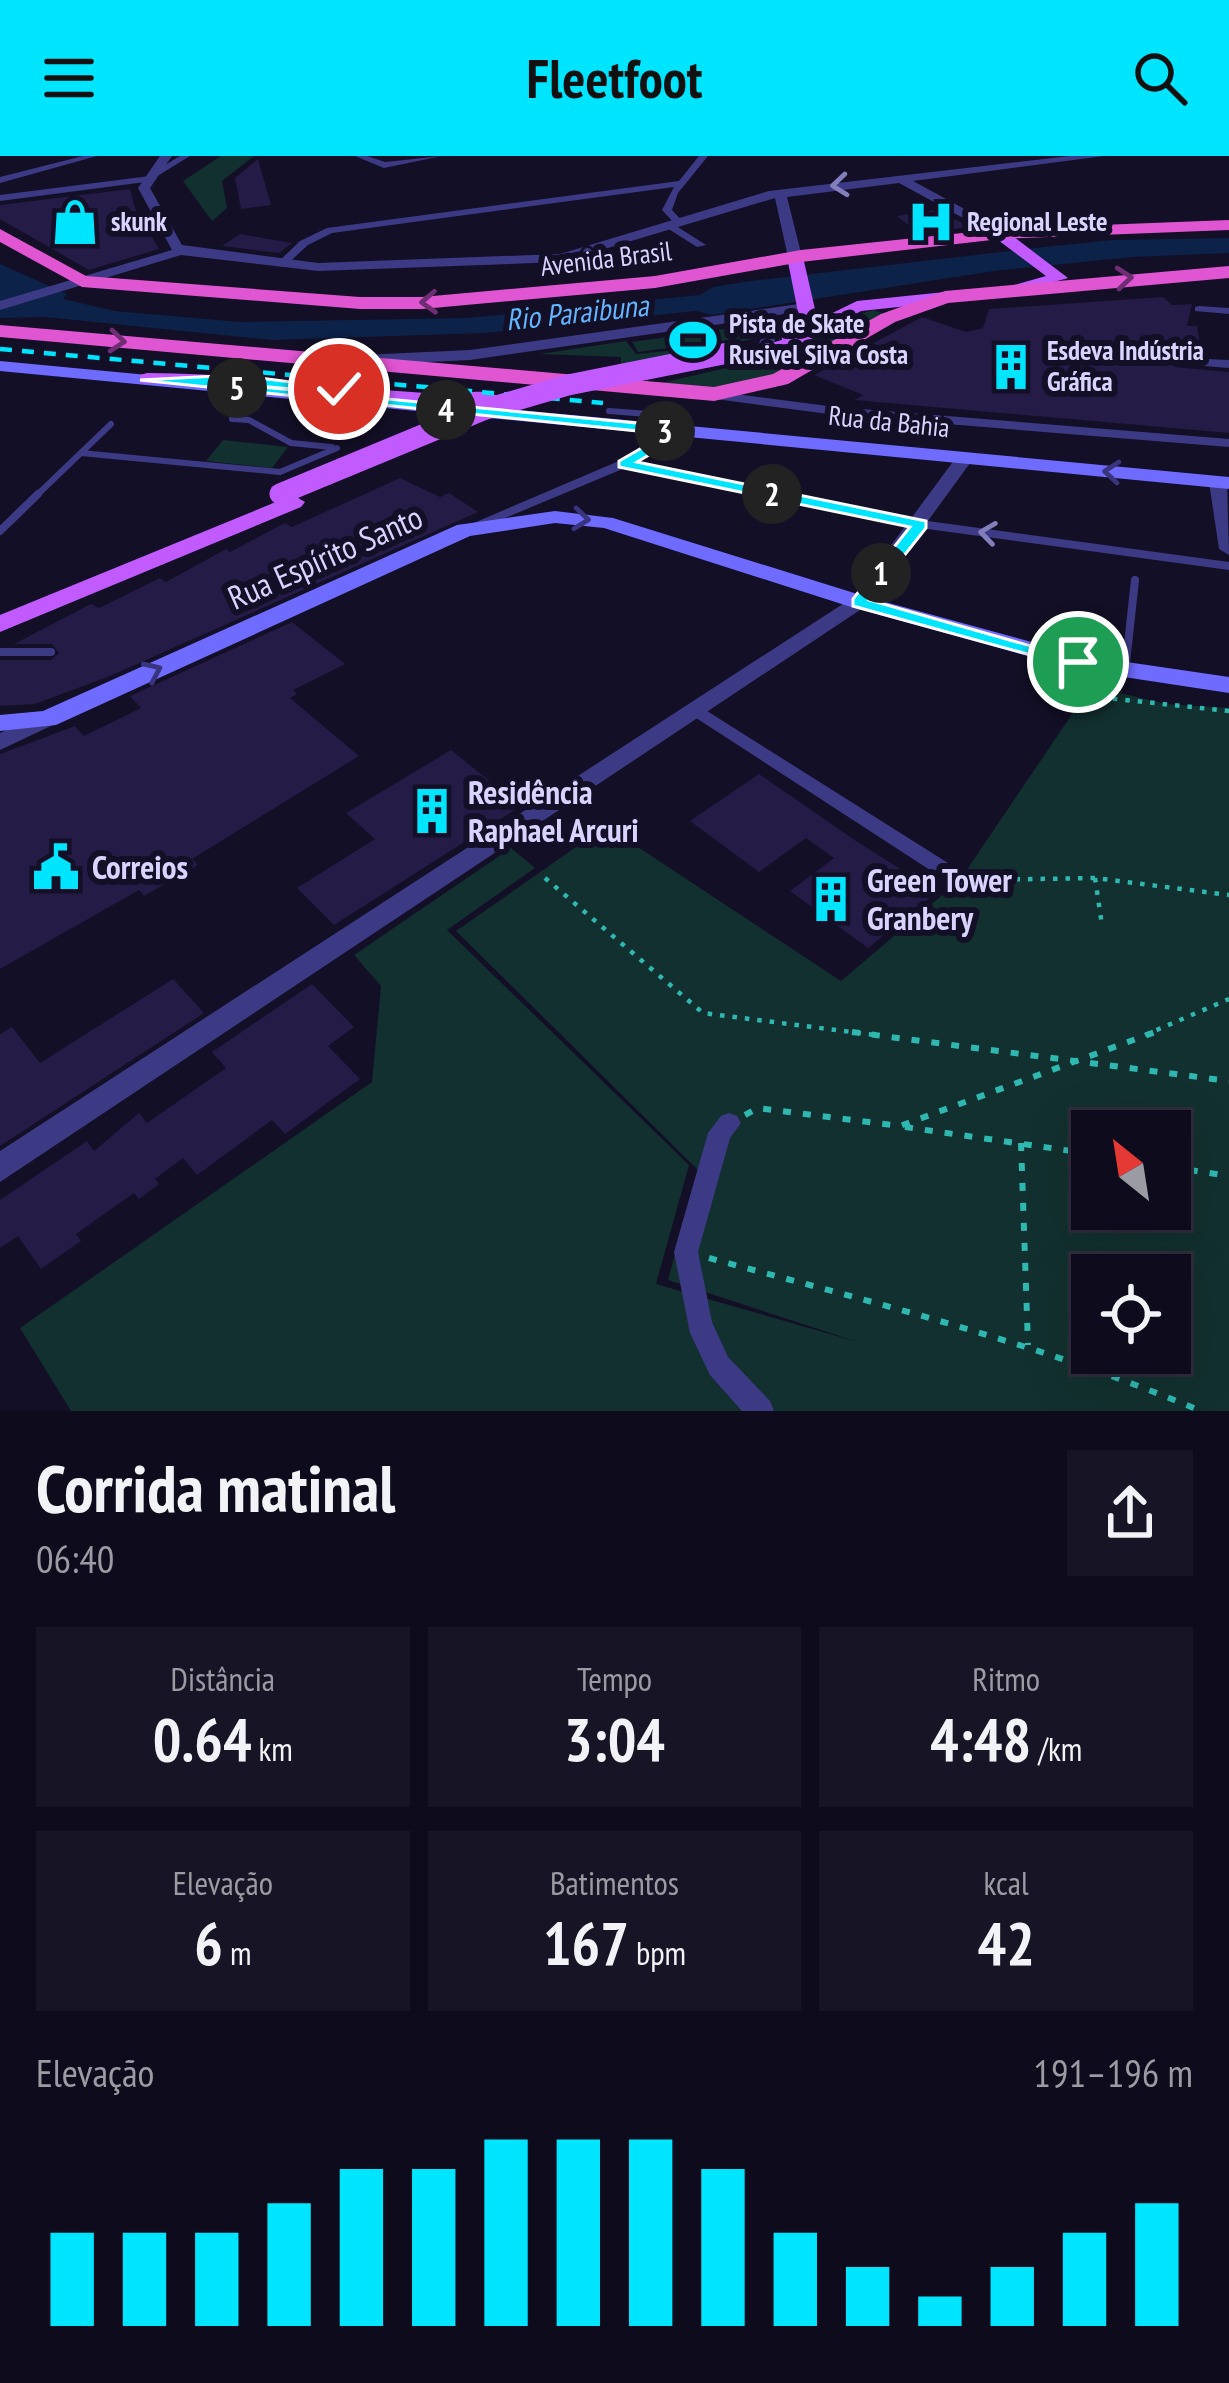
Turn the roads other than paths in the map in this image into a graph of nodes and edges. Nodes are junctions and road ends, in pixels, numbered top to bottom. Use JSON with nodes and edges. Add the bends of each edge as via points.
{"nodes":[{"id":1,"x":93,"y":156,"type":"edge"},
{"id":2,"x":166,"y":156,"type":"edge"},
{"id":3,"x":185,"y":156,"type":"edge"},
{"id":4,"x":359,"y":156,"type":"edge"},
{"id":5,"x":383,"y":156,"type":"edge"},
{"id":6,"x":439,"y":156,"type":"edge"},
{"id":7,"x":704,"y":156,"type":"edge"},
{"id":8,"x":1098,"y":156,"type":"edge"},
{"id":9,"x":411,"y":163,"type":"junction"},
{"id":10,"x":153,"y":176,"type":"junction"},
{"id":11,"x":908,"y":179,"type":"junction"},
{"id":12,"x":0,"y":180,"type":"edge"},
{"id":13,"x":681,"y":182,"type":"junction"},
{"id":14,"x":780,"y":194,"type":"junction"},
{"id":15,"x":0,"y":198,"type":"edge"},
{"id":16,"x":674,"y":225,"type":"junction"},
{"id":17,"x":1229,"y":225,"type":"edge"},
{"id":18,"x":0,"y":235,"type":"edge"},
{"id":19,"x":1005,"y":238,"type":"junction"},
{"id":20,"x":700,"y":245,"type":"dead end"},
{"id":21,"x":182,"y":250,"type":"junction"},
{"id":22,"x":795,"y":263,"type":"junction"},
{"id":23,"x":280,"y":265,"type":"junction"},
{"id":24,"x":1229,"y":272,"type":"edge"},
{"id":25,"x":82,"y":281,"type":"junction"},
{"id":26,"x":1020,"y":289,"type":"junction"},
{"id":27,"x":945,"y":297,"type":"junction"},
{"id":28,"x":805,"y":304,"type":"junction"},
{"id":29,"x":0,"y":306,"type":"edge"},
{"id":30,"x":1198,"y":309,"type":"dead end"},
{"id":31,"x":1229,"y":311,"type":"edge"},
{"id":32,"x":740,"y":319,"type":"junction"},
{"id":33,"x":0,"y":331,"type":"edge"},
{"id":34,"x":767,"y":343,"type":"junction"},
{"id":35,"x":495,"y":352,"type":"junction"},
{"id":36,"x":731,"y":356,"type":"junction"},
{"id":37,"x":330,"y":361,"type":"junction"},
{"id":38,"x":1182,"y":362,"type":"dead end"},
{"id":39,"x":1229,"y":364,"type":"edge"},
{"id":40,"x":0,"y":366,"type":"edge"},
{"id":41,"x":494,"y":377,"type":"junction"},
{"id":42,"x":147,"y":380,"type":"junction"},
{"id":43,"x":775,"y":393,"type":"junction"},
{"id":44,"x":534,"y":394,"type":"junction"},
{"id":45,"x":609,"y":411,"type":"dead end"},
{"id":46,"x":232,"y":418,"type":"dead end"},
{"id":47,"x":111,"y":424,"type":"dead end"},
{"id":48,"x":663,"y":429,"type":"junction"},
{"id":49,"x":693,"y":432,"type":"junction"},
{"id":50,"x":1229,"y":443,"type":"edge"},
{"id":51,"x":81,"y":453,"type":"junction"},
{"id":52,"x":964,"y":459,"type":"junction"},
{"id":53,"x":624,"y":464,"type":"junction"},
{"id":54,"x":1224,"y":482,"type":"edge"},
{"id":55,"x":287,"y":498,"type":"junction"},
{"id":56,"x":920,"y":524,"type":"junction"},
{"id":57,"x":465,"y":530,"type":"junction"},
{"id":58,"x":1,"y":531,"type":"edge"},
{"id":59,"x":1229,"y":549,"type":"edge"},
{"id":60,"x":1229,"y":566,"type":"edge"},
{"id":61,"x":1135,"y":580,"type":"dead end"},
{"id":62,"x":859,"y":602,"type":"junction"},
{"id":63,"x":0,"y":612,"type":"edge"},
{"id":64,"x":0,"y":624,"type":"edge"},
{"id":65,"x":0,"y":652,"type":"edge"},
{"id":66,"x":51,"y":652,"type":"dead end"},
{"id":67,"x":1125,"y":672,"type":"junction"},
{"id":68,"x":1229,"y":685,"type":"edge"},
{"id":69,"x":696,"y":710,"type":"junction"},
{"id":70,"x":46,"y":719,"type":"junction"},
{"id":71,"x":0,"y":723,"type":"edge"},
{"id":72,"x":0,"y":742,"type":"edge"},
{"id":73,"x":960,"y":880,"type":"road end"},
{"id":74,"x":729,"y":1123,"type":"road end"},
{"id":75,"x":0,"y":1168,"type":"edge"},
{"id":76,"x":760,"y":1411,"type":"edge"}],
"edges":[{"from":1,"to":12,"type":"street"},
{"from":2,"to":10,"type":"street"},
{"from":3,"to":10,"type":"street"},
{"from":4,"to":9,"type":"street","via":[[378,165]]},
{"from":5,"to":9,"type":"street"},
{"from":6,"to":9,"type":"street"},
{"from":7,"to":13,"type":"street"},
{"from":8,"to":11,"type":"street"},
{"from":10,"to":15,"type":"street"},
{"from":10,"to":21,"type":"street","via":[[144,188]]},
{"from":11,"to":14,"type":"street","one_way":true},
{"from":11,"to":19,"type":"street"},
{"from":13,"to":16,"type":"street","via":[[667,210]]},
{"from":13,"to":23,"type":"street","via":[[330,230]]},
{"from":14,"to":16,"type":"street"},
{"from":14,"to":22,"type":"street"},
{"from":16,"to":20,"type":"street"},
{"from":16,"to":23,"type":"street","via":[[562,259]]},
{"from":17,"to":19,"type":"highway","name":"Avenida Brasil"},
{"from":18,"to":25,"type":"highway","name":"Avenida Brasil"},
{"from":19,"to":22,"type":"highway","name":"Avenida Brasil"},
{"from":19,"to":26,"type":"main road","via":[[1059,278]]},
{"from":21,"to":23,"type":"street"},
{"from":21,"to":25,"type":"street"},
{"from":22,"to":25,"type":"highway","name":"Avenida Brasil","one_way":true,"via":[[422,303]]},
{"from":22,"to":28,"type":"main road"},
{"from":26,"to":24,"type":"highway","one_way":true},
{"from":25,"to":29,"type":"street"},
{"from":26,"to":27,"type":"highway"},
{"from":27,"to":36,"type":"main road","via":[[862,304],[795,342]]},
{"from":27,"to":43,"type":"highway","via":[[898,313]]},
{"from":28,"to":32,"type":"street"},
{"from":28,"to":34,"type":"main road","via":[[802,326]]},
{"from":30,"to":31,"type":"street"},
{"from":32,"to":34,"type":"street","via":[[773,329]]},
{"from":32,"to":35,"type":"street"},
{"from":33,"to":37,"type":"highway","one_way":true},
{"from":34,"to":36,"type":"main road"},
{"from":35,"to":37,"type":"street"},
{"from":35,"to":41,"type":"street","via":[[483,362]]},
{"from":36,"to":44,"type":"main road","bridge":true},
{"from":36,"to":55,"type":"main road","bridge":true,"via":[[514,410]]},
{"from":37,"to":41,"type":"highway"},
{"from":38,"to":39,"type":"street"},
{"from":40,"to":42,"type":"main road","name":"Rua da Bahia"},
{"from":41,"to":43,"type":"highway"},
{"from":42,"to":44,"type":"main road","bridge":true,"via":[[237,379],[448,400]]},
{"from":42,"to":48,"type":"main road","name":"Rua da Bahia"},
{"from":43,"to":50,"type":"street","name":"Rua da Bahia"},
{"from":44,"to":55,"type":"main road","bridge":true},
{"from":45,"to":49,"type":"lane","via":[[661,416]]},
{"from":46,"to":51,"type":"lane","via":[[291,443],[337,448],[280,472]]},
{"from":47,"to":51,"type":"lane"},
{"from":48,"to":49,"type":"main road","name":"Rua da Bahia"},
{"from":48,"to":53,"type":"street","name":"Rua Espírito Santo","via":[[666,439]]},
{"from":49,"to":52,"type":"main road","name":"Rua da Bahia"},
{"from":51,"to":58,"type":"lane"},
{"from":54,"to":52,"type":"main road","name":"Rua da Bahia","one_way":true},
{"from":52,"to":56,"type":"street"},
{"from":53,"to":56,"type":"street"},
{"from":53,"to":57,"type":"street","name":"Rua Espírito Santo"},
{"from":54,"to":59,"type":"street"},
{"from":55,"to":63,"type":"main road"},
{"from":55,"to":64,"type":"main road"},
{"from":60,"to":56,"type":"street","one_way":true},
{"from":56,"to":62,"type":"street"},
{"from":57,"to":62,"type":"main road","one_way":true,"via":[[555,517],[605,522]]},
{"from":70,"to":57,"type":"main road","name":"Rua Espírito Santo","one_way":true},
{"from":61,"to":67,"type":"lane"},
{"from":62,"to":67,"type":"main road"},
{"from":62,"to":69,"type":"street"},
{"from":65,"to":66,"type":"lane"},
{"from":67,"to":68,"type":"main road"},
{"from":69,"to":73,"type":"street"},
{"from":69,"to":75,"type":"street"},
{"from":70,"to":71,"type":"main road"},
{"from":70,"to":72,"type":"street","name":"Rua Espírito Santo"},
{"from":74,"to":76,"type":"street","via":[[686,1252],[699,1324],[718,1366]]}]}
